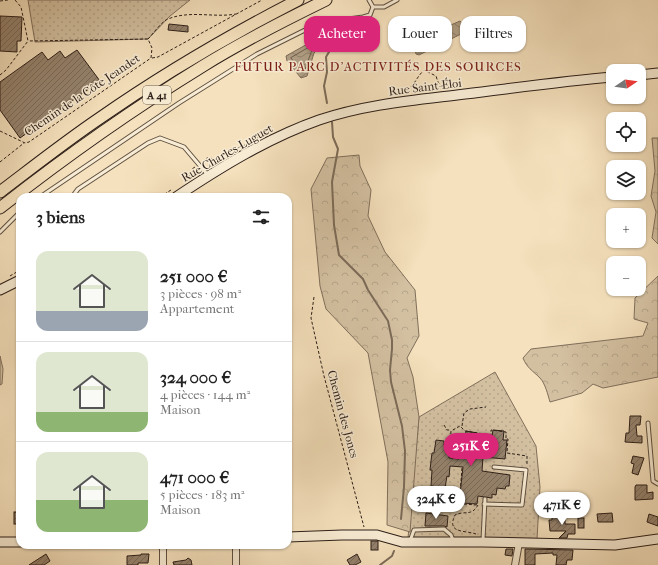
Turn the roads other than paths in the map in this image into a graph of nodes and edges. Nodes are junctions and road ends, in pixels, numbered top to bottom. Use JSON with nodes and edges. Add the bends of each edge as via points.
{"nodes":[{"id":1,"x":298,"y":0,"type":"edge"},
{"id":2,"x":326,"y":0,"type":"edge"},
{"id":3,"x":369,"y":0,"type":"edge"},
{"id":4,"x":397,"y":0,"type":"edge"},
{"id":5,"x":373,"y":7,"type":"junction"},
{"id":6,"x":658,"y":73,"type":"edge"},
{"id":7,"x":646,"y":74,"type":"edge"},
{"id":8,"x":606,"y":78,"type":"edge"},
{"id":9,"x":335,"y":115,"type":"joint"},
{"id":10,"x":208,"y":176,"type":"junction"},
{"id":11,"x":0,"y":192,"type":"edge"},
{"id":12,"x":20,"y":193,"type":"edge"},
{"id":13,"x":46,"y":193,"type":"edge"},
{"id":14,"x":75,"y":193,"type":"edge"},
{"id":15,"x":182,"y":193,"type":"edge"},
{"id":16,"x":16,"y":196,"type":"edge"},
{"id":17,"x":0,"y":208,"type":"edge"},
{"id":18,"x":16,"y":216,"type":"edge"},
{"id":19,"x":0,"y":232,"type":"edge"},
{"id":20,"x":16,"y":282,"type":"edge"},
{"id":21,"x":0,"y":290,"type":"edge"},
{"id":22,"x":648,"y":423,"type":"dead end"},
{"id":23,"x":494,"y":467,"type":"dead end"},
{"id":24,"x":658,"y":484,"type":"edge"},
{"id":25,"x":485,"y":499,"type":"dead end"},
{"id":26,"x":484,"y":504,"type":"junction"},
{"id":27,"x":292,"y":537,"type":"edge"},
{"id":28,"x":658,"y":539,"type":"edge"},
{"id":29,"x":0,"y":542,"type":"edge"},
{"id":30,"x":16,"y":542,"type":"edge"},
{"id":31,"x":480,"y":542,"type":"junction"},
{"id":32,"x":519,"y":543,"type":"junction"},
{"id":33,"x":163,"y":549,"type":"edge"},
{"id":34,"x":236,"y":549,"type":"edge"},
{"id":35,"x":163,"y":565,"type":"edge"},
{"id":36,"x":236,"y":565,"type":"edge"},
{"id":37,"x":515,"y":565,"type":"edge"}],
"edges":[{"from":1,"to":11,"type":"highway","number":"A 41","via":[[165,75],[99,118]]},
{"from":2,"to":12,"type":"highway","number":"A 41","via":[[241,44],[173,84]]},
{"from":3,"to":5,"type":"lane"},
{"from":4,"to":5,"type":"lane","via":[[384,7]]},
{"from":5,"to":13,"type":"lane","via":[[370,15],[319,23],[257,54]]},
{"from":6,"to":7,"type":"main road"},
{"from":8,"to":9,"type":"main road","name":"Rue Saint-Éloi","via":[[390,103]]},
{"from":9,"to":10,"type":"main road","name":"Rue Charles-Luguet","via":[[276,138]]},
{"from":10,"to":14,"type":"lane","via":[[184,147],[160,138],[148,143]]},
{"from":10,"to":15,"type":"main road","name":"Rue Charles-Luguet"},
{"from":16,"to":17,"type":"highway","number":"A 41"},
{"from":18,"to":19,"type":"lane"},
{"from":20,"to":21,"type":"main road"},
{"from":22,"to":24,"type":"lane","via":[[653,481]]},
{"from":23,"to":26,"type":"lane","via":[[526,470],[522,505]]},
{"from":25,"to":26,"type":"lane"},
{"from":26,"to":31,"type":"lane"},
{"from":27,"to":31,"type":"main road","via":[[376,535],[402,542]]},
{"from":28,"to":32,"type":"main road","via":[[614,545]]},
{"from":29,"to":30,"type":"main road"},
{"from":31,"to":32,"type":"main road"},
{"from":32,"to":37,"type":"street"},
{"from":33,"to":35,"type":"street"},
{"from":34,"to":36,"type":"street"}]}
